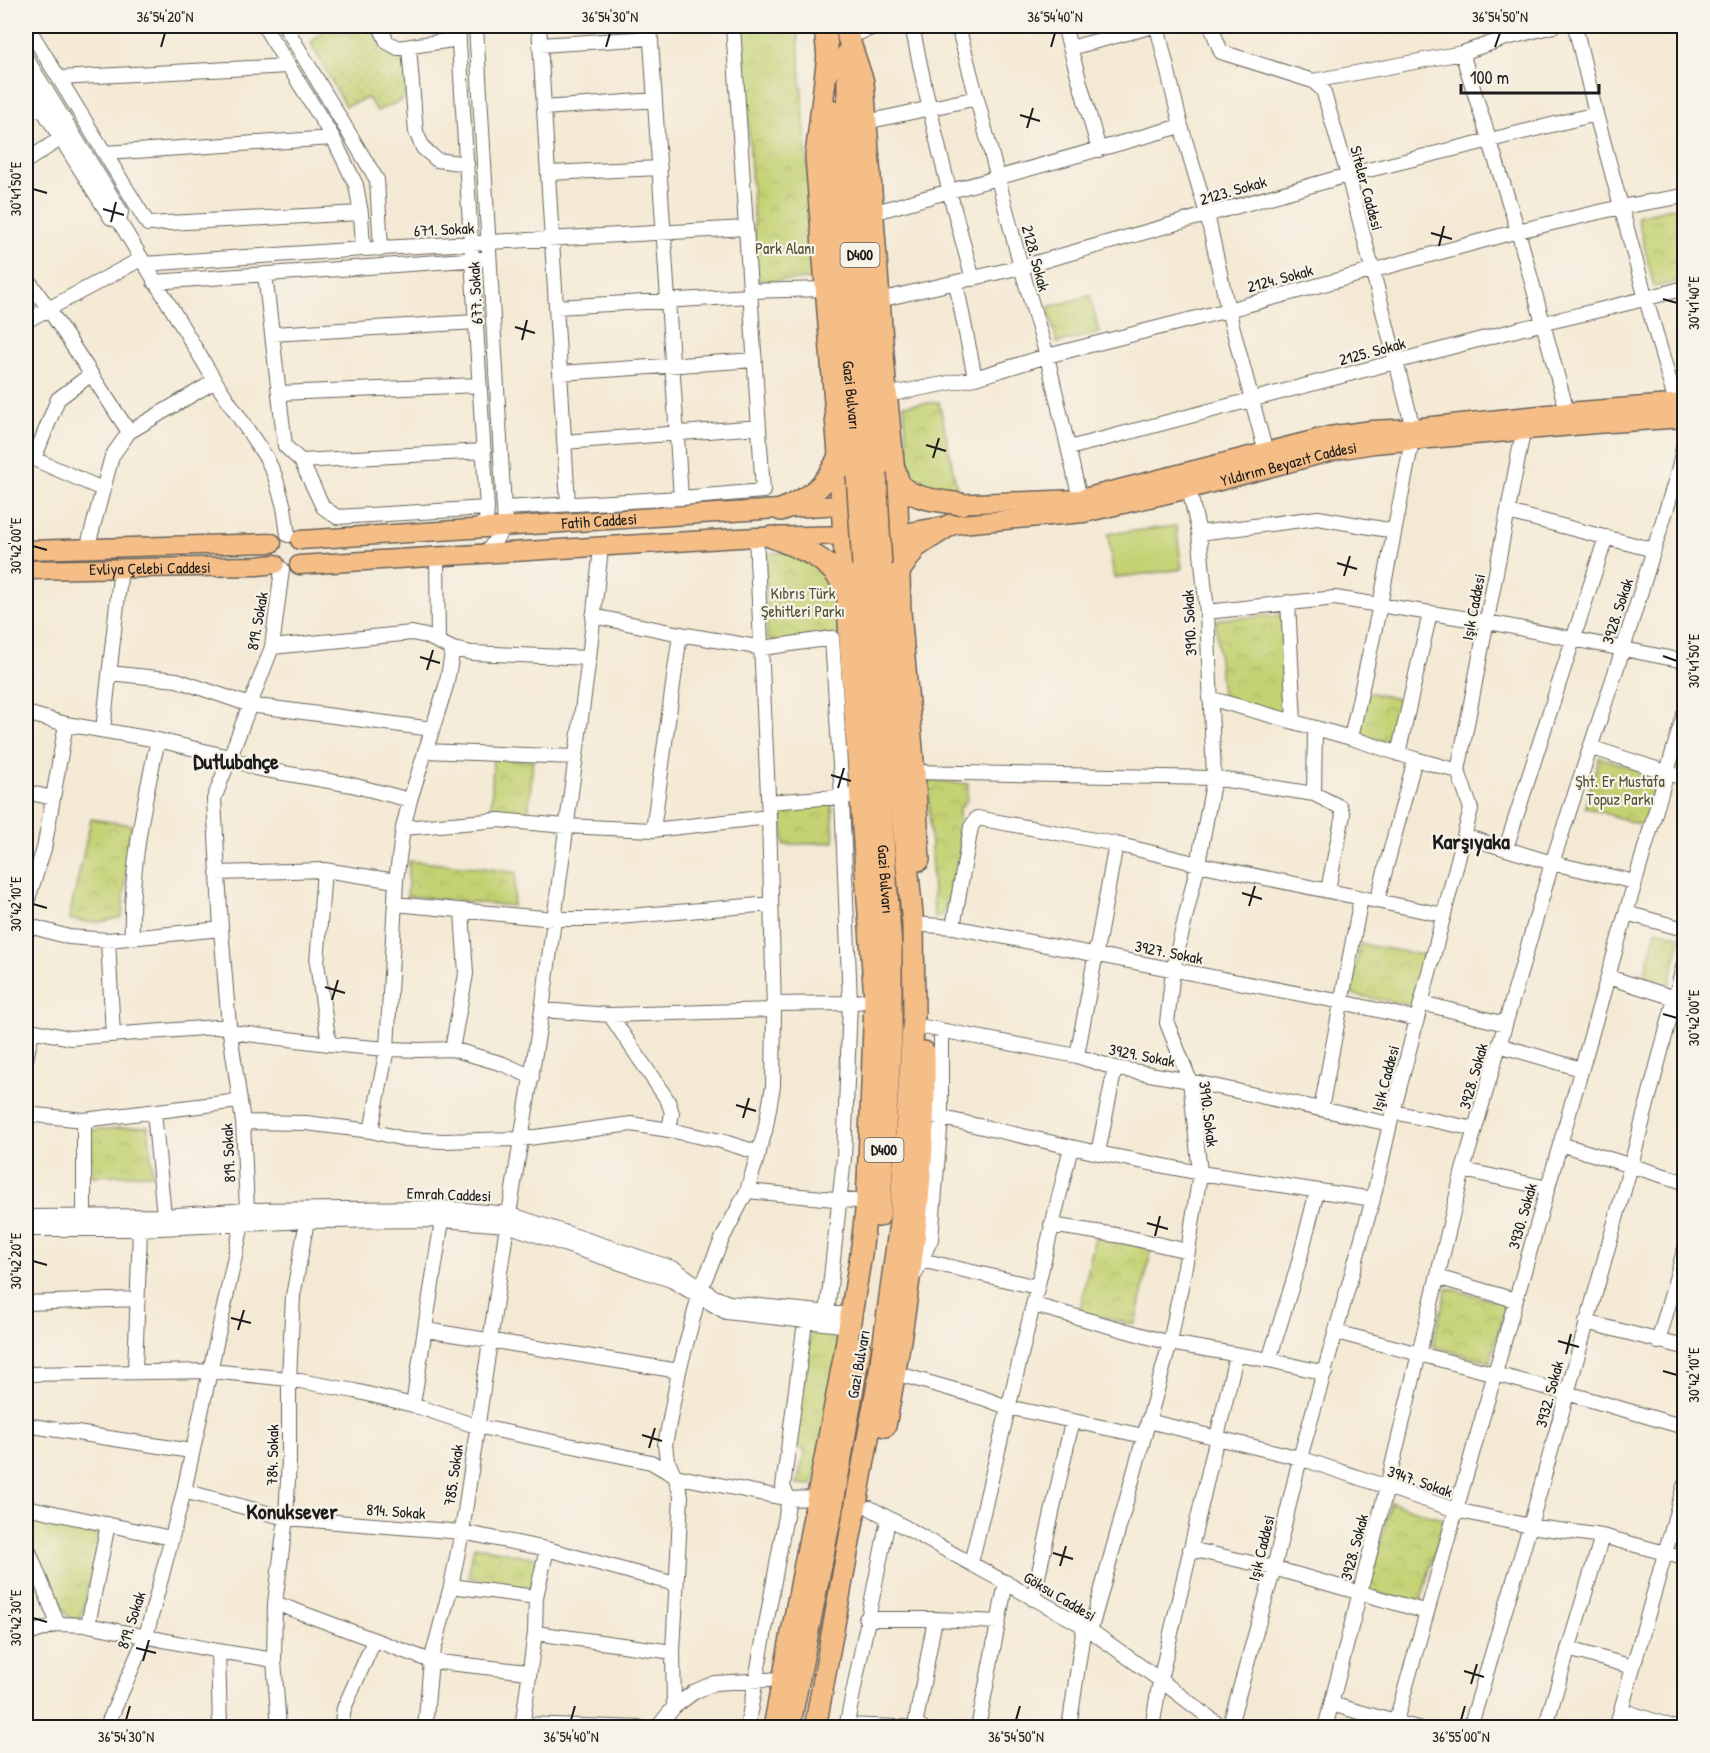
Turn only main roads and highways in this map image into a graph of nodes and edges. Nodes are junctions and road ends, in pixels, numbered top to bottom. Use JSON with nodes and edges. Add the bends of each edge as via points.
{"nodes":[{"id":1,"x":825,"y":26,"type":"edge"},
{"id":2,"x":847,"y":29,"type":"edge"},
{"id":3,"x":828,"y":56,"type":"junction"},
{"id":4,"x":1680,"y":398,"type":"edge"},
{"id":5,"x":1412,"y":435,"type":"junction"},
{"id":6,"x":839,"y":455,"type":"junction"},
{"id":7,"x":892,"y":456,"type":"junction"},
{"id":8,"x":867,"y":474,"type":"junction"},
{"id":9,"x":898,"y":502,"type":"junction"},
{"id":10,"x":961,"y":504,"type":"junction"},
{"id":11,"x":842,"y":505,"type":"junction"},
{"id":12,"x":781,"y":510,"type":"junction"},
{"id":13,"x":950,"y":525,"type":"junction"},
{"id":14,"x":897,"y":534,"type":"junction"},
{"id":15,"x":843,"y":536,"type":"junction"},
{"id":16,"x":764,"y":537,"type":"junction"},
{"id":17,"x":287,"y":539,"type":"junction"},
{"id":18,"x":26,"y":550,"type":"edge"},
{"id":19,"x":285,"y":566,"type":"junction"},
{"id":20,"x":881,"y":568,"type":"junction"},
{"id":21,"x":26,"y":570,"type":"edge"},
{"id":22,"x":847,"y":593,"type":"junction"},
{"id":23,"x":852,"y":796,"type":"junction"},
{"id":24,"x":913,"y":924,"type":"junction"},
{"id":25,"x":891,"y":948,"type":"junction"},
{"id":26,"x":914,"y":972,"type":"junction"},
{"id":27,"x":840,"y":1727,"type":"edge"},
{"id":28,"x":774,"y":1728,"type":"edge"},
{"id":29,"x":789,"y":1728,"type":"edge"},
{"id":30,"x":815,"y":1728,"type":"edge"}],
"edges":[{"from":1,"to":3,"type":"highway","name":"Gazi Bulvarı","number":"D400"},
{"from":2,"to":7,"type":"highway","via":[[863,82]]},
{"from":2,"to":8,"type":"highway","name":"Gazi Bulvarı","number":"D400","via":[[848,128]]},
{"from":3,"to":6,"type":"highway","via":[[816,156]]},
{"from":3,"to":8,"type":"highway","name":"Gazi Bulvarı","number":"D400","via":[[841,288],[855,424]]},
{"from":4,"to":5,"type":"main road","name":"Yıldırım Beyazıt Caddesi"},
{"from":4,"to":5,"type":"main road","name":"Yıldırım Beyazıt Caddesi","via":[[1595,424],[1523,432]]},
{"from":5,"to":10,"type":"main road","name":"Yıldırım Beyazıt Caddesi","via":[[1371,430],[1329,436],[1080,499]]},
{"from":5,"to":13,"type":"main road","name":"Yıldırım Beyazıt Caddesi","via":[[1084,513]]},
{"from":6,"to":11,"type":"highway"},
{"from":6,"to":12,"type":"highway","via":[[828,478],[807,499]]},
{"from":7,"to":9,"type":"highway"},
{"from":7,"to":10,"type":"highway","via":[[904,489],[921,497]]},
{"from":8,"to":20,"type":"highway","name":"Gazi Bulvarı","number":"D400","bridge":true},
{"from":9,"to":10,"type":"main road","name":"Yıldırım Beyazıt Caddesi"},
{"from":9,"to":11,"type":"main road","name":"Fatih Caddesi"},
{"from":9,"to":14,"type":"highway"},
{"from":11,"to":12,"type":"main road","name":"Fatih Caddesi"},
{"from":11,"to":15,"type":"highway"},
{"from":12,"to":17,"type":"main road","name":"Fatih Caddesi"},
{"from":13,"to":14,"type":"main road","name":"Yıldırım Beyazıt Caddesi"},
{"from":13,"to":20,"type":"highway"},
{"from":14,"to":15,"type":"main road","name":"Fatih Caddesi"},
{"from":14,"to":20,"type":"highway"},
{"from":15,"to":16,"type":"main road","name":"Fatih Caddesi"},
{"from":15,"to":22,"type":"highway"},
{"from":16,"to":19,"type":"main road","name":"Fatih Caddesi"},
{"from":16,"to":22,"type":"highway","via":[[826,562]]},
{"from":17,"to":18,"type":"main road","name":"Fatih Caddesi"},
{"from":17,"to":19,"type":"main road","via":[[270,556]]},
{"from":17,"to":19,"type":"main road","via":[[305,552]]},
{"from":19,"to":21,"type":"main road","name":"Evliya Çelebi Caddesi"},
{"from":20,"to":24,"type":"highway","name":"Gazi Bulvarı","number":"D400"},
{"from":20,"to":24,"type":"highway","via":[[914,772],[920,853]]},
{"from":20,"to":25,"type":"highway","name":"Gazi Bulvarı","number":"D400","via":[[881,795]]},
{"from":22,"to":23,"type":"highway"},
{"from":23,"to":25,"type":"highway"},
{"from":23,"to":28,"type":"highway","via":[[875,999],[867,1202],[850,1321]]},
{"from":24,"to":26,"type":"highway","name":"Gazi Bulvarı","number":"D400"},
{"from":25,"to":29,"type":"highway","name":"Gazi Bulvarı","number":"D400","via":[[891,1035],[881,1207],[863,1336]]},
{"from":26,"to":27,"type":"highway","via":[[932,1028],[933,1116],[909,1286],[870,1508]]},
{"from":26,"to":30,"type":"highway","name":"Gazi Bulvarı","number":"D400","via":[[900,1222],[879,1378]]}]}
